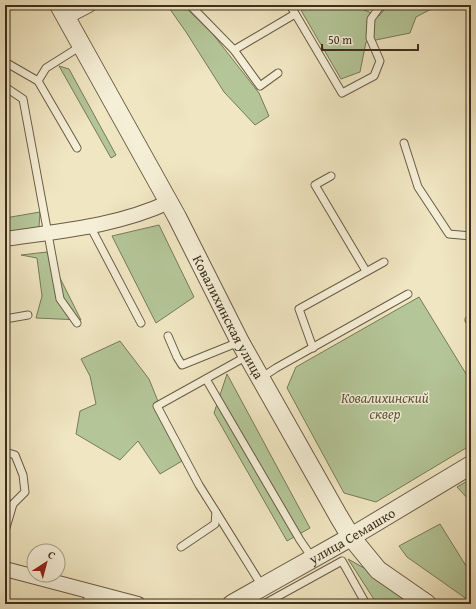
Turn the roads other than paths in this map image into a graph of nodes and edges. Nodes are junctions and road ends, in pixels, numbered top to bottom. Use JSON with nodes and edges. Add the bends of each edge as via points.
{"nodes":[{"id":1,"x":89,"y":5,"type":"edge"},
{"id":2,"x":190,"y":5,"type":"edge"},
{"id":3,"x":290,"y":5,"type":"edge"},
{"id":4,"x":381,"y":5,"type":"edge"},
{"id":5,"x":63,"y":11,"type":"edge"},
{"id":6,"x":295,"y":14,"type":"junction"},
{"id":7,"x":82,"y":45,"type":"junction"},
{"id":8,"x":234,"y":50,"type":"junction"},
{"id":9,"x":5,"y":62,"type":"edge"},
{"id":10,"x":278,"y":73,"type":"dead end"},
{"id":11,"x":38,"y":81,"type":"junction"},
{"id":12,"x":5,"y":87,"type":"edge"},
{"id":13,"x":404,"y":143,"type":"dead end"},
{"id":14,"x":77,"y":148,"type":"dead end"},
{"id":15,"x":331,"y":176,"type":"dead end"},
{"id":16,"x":169,"y":202,"type":"junction"},
{"id":17,"x":90,"y":226,"type":"junction"},
{"id":18,"x":48,"y":233,"type":"junction"},
{"id":19,"x":471,"y":236,"type":"edge"},
{"id":20,"x":5,"y":239,"type":"edge"},
{"id":21,"x":384,"y":262,"type":"dead end"},
{"id":22,"x":366,"y":271,"type":"junction"},
{"id":23,"x":408,"y":294,"type":"dead end"},
{"id":24,"x":28,"y":315,"type":"dead end"},
{"id":25,"x":5,"y":319,"type":"edge"},
{"id":26,"x":141,"y":322,"type":"dead end"},
{"id":27,"x":77,"y":323,"type":"dead end"},
{"id":28,"x":168,"y":336,"type":"dead end"},
{"id":29,"x":313,"y":348,"type":"junction"},
{"id":30,"x":243,"y":349,"type":"junction"},
{"id":31,"x":206,"y":379,"type":"junction"},
{"id":32,"x":260,"y":379,"type":"junction"},
{"id":33,"x":5,"y":452,"type":"edge"},
{"id":34,"x":471,"y":465,"type":"edge"},
{"id":35,"x":216,"y":512,"type":"junction"},
{"id":36,"x":5,"y":531,"type":"edge"},
{"id":37,"x":351,"y":537,"type":"junction"},
{"id":38,"x":181,"y":547,"type":"dead end"},
{"id":39,"x":313,"y":559,"type":"junction"},
{"id":40,"x":5,"y":568,"type":"edge"},
{"id":41,"x":263,"y":595,"type":"edge"},
{"id":42,"x":88,"y":598,"type":"edge"},
{"id":43,"x":138,"y":604,"type":"edge"},
{"id":44,"x":232,"y":604,"type":"edge"},
{"id":45,"x":366,"y":604,"type":"edge"},
{"id":46,"x":427,"y":604,"type":"edge"}],
"edges":[{"from":1,"to":5,"type":"street"},
{"from":2,"to":8,"type":"lane"},
{"from":3,"to":6,"type":"lane"},
{"from":4,"to":6,"type":"lane","via":[[371,19],[370,38],[380,61],[374,76],[342,93]]},
{"from":5,"to":7,"type":"street","name":"Ковалихинская улица"},
{"from":6,"to":8,"type":"lane"},
{"from":7,"to":11,"type":"lane","via":[[46,68]]},
{"from":7,"to":16,"type":"street","name":"Ковалихинская улица"},
{"from":8,"to":10,"type":"lane","via":[[260,86]]},
{"from":9,"to":11,"type":"lane"},
{"from":11,"to":14,"type":"lane"},
{"from":12,"to":18,"type":"lane","via":[[23,99]]},
{"from":13,"to":19,"type":"lane","via":[[418,187],[449,234]]},
{"from":15,"to":22,"type":"lane","via":[[315,185]]},
{"from":16,"to":17,"type":"street","via":[[150,211]]},
{"from":16,"to":30,"type":"street","name":"Ковалихинская улица"},
{"from":17,"to":18,"type":"street"},
{"from":17,"to":26,"type":"lane"},
{"from":18,"to":20,"type":"street"},
{"from":18,"to":27,"type":"lane","via":[[60,299]]},
{"from":21,"to":22,"type":"lane"},
{"from":22,"to":29,"type":"lane","via":[[299,309]]},
{"from":23,"to":29,"type":"lane"},
{"from":24,"to":25,"type":"lane"},
{"from":28,"to":30,"type":"lane","via":[[182,365]]},
{"from":29,"to":32,"type":"lane"},
{"from":30,"to":31,"type":"lane"},
{"from":30,"to":32,"type":"street","name":"Ковалихинская улица"},
{"from":31,"to":35,"type":"lane","via":[[157,406]]},
{"from":31,"to":39,"type":"lane"},
{"from":32,"to":37,"type":"street","name":"Ковалихинская улица"},
{"from":33,"to":36,"type":"lane","via":[[15,455],[23,475],[25,492],[13,504]]},
{"from":34,"to":37,"type":"street","name":"улица Семашко"},
{"from":35,"to":38,"type":"lane","via":[[215,524]]},
{"from":35,"to":41,"type":"lane"},
{"from":37,"to":39,"type":"street","name":"улица Семашко"},
{"from":37,"to":46,"type":"street","name":"Ковалихинская улица","via":[[378,570]]},
{"from":39,"to":41,"type":"street","name":"улица Семашко"},
{"from":40,"to":42,"type":"street"},
{"from":41,"to":44,"type":"street","name":"улица Семашко"},
{"from":41,"to":45,"type":"lane","via":[[342,561]]},
{"from":42,"to":43,"type":"street"}]}
